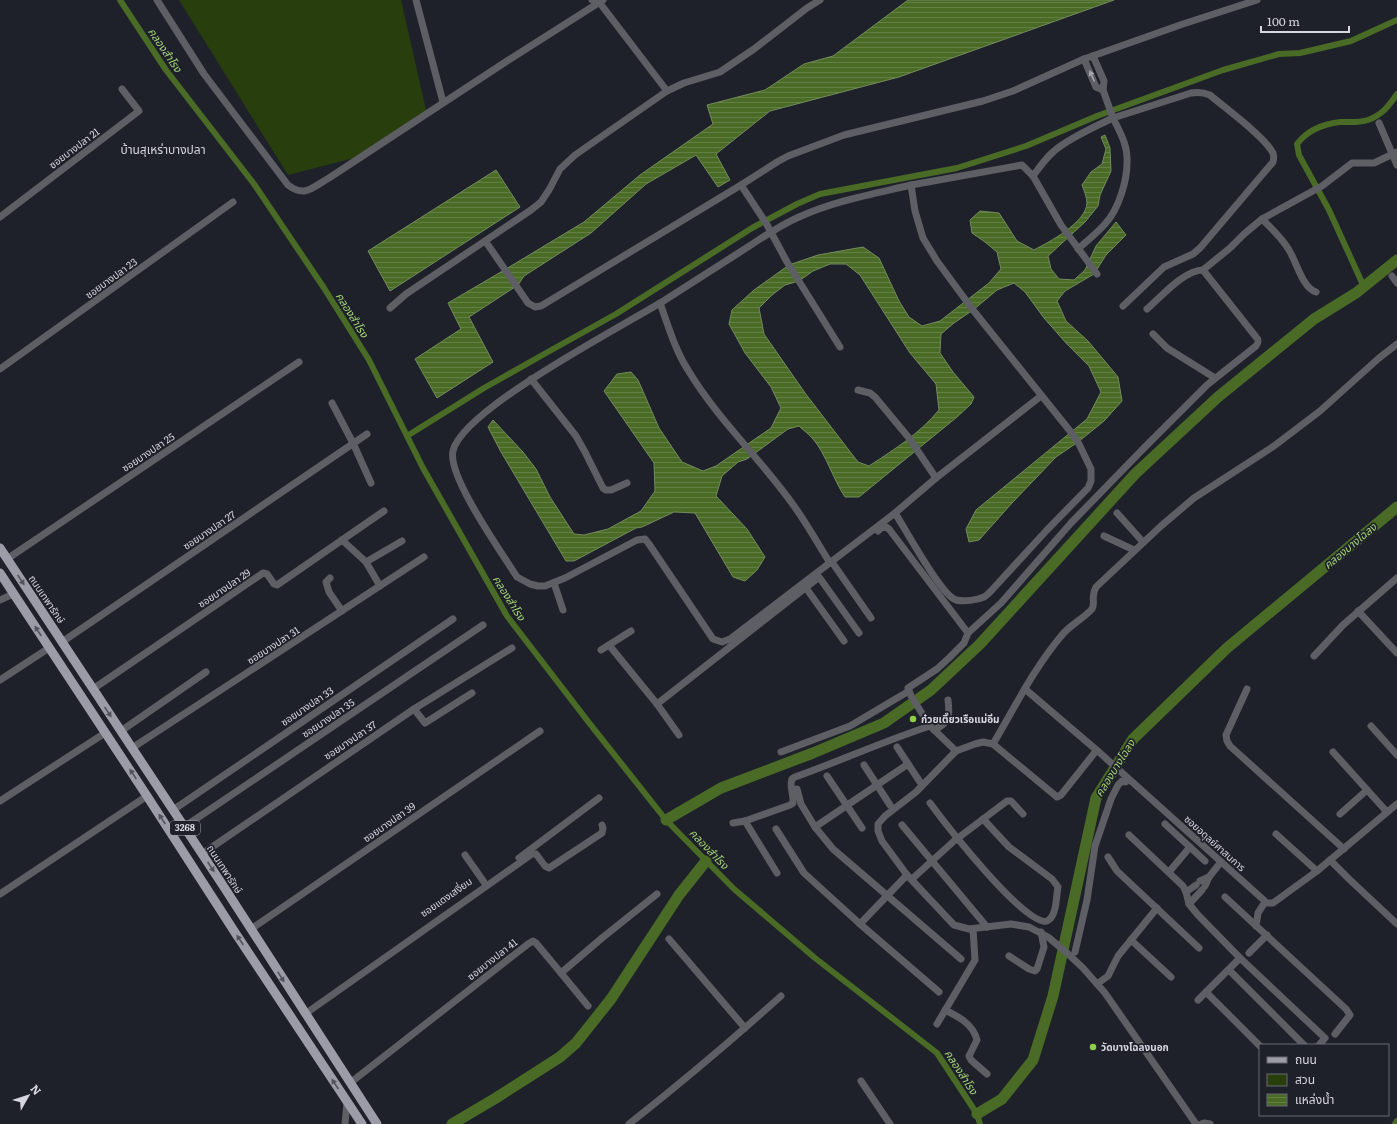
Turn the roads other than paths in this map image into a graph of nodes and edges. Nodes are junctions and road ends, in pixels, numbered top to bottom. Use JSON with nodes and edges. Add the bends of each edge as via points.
{"nodes":[{"id":1,"x":156,"y":0,"type":"edge"},
{"id":2,"x":416,"y":0,"type":"edge"},
{"id":3,"x":820,"y":0,"type":"edge"},
{"id":4,"x":1257,"y":0,"type":"edge"},
{"id":5,"x":598,"y":1,"type":"edge"},
{"id":6,"x":1093,"y":56,"type":"junction"},
{"id":7,"x":1084,"y":59,"type":"junction"},
{"id":8,"x":122,"y":90,"type":"dead end"},
{"id":9,"x":1103,"y":90,"type":"junction"},
{"id":10,"x":667,"y":91,"type":"junction"},
{"id":11,"x":443,"y":102,"type":"junction"},
{"id":12,"x":1112,"y":116,"type":"junction"},
{"id":13,"x":1378,"y":123,"type":"dead end"},
{"id":14,"x":1395,"y":153,"type":"edge"},
{"id":15,"x":1397,"y":165,"type":"edge"},
{"id":16,"x":1033,"y":176,"type":"junction"},
{"id":17,"x":741,"y":185,"type":"junction"},
{"id":18,"x":910,"y":186,"type":"junction"},
{"id":19,"x":233,"y":202,"type":"dead end"},
{"id":20,"x":0,"y":216,"type":"edge"},
{"id":21,"x":1262,"y":219,"type":"junction"},
{"id":22,"x":771,"y":232,"type":"junction"},
{"id":23,"x":486,"y":242,"type":"junction"},
{"id":24,"x":1078,"y":249,"type":"junction"},
{"id":25,"x":1203,"y":270,"type":"junction"},
{"id":26,"x":1097,"y":274,"type":"dead end"},
{"id":27,"x":1392,"y":276,"type":"dead end"},
{"id":28,"x":1397,"y":283,"type":"edge"},
{"id":29,"x":1316,"y":292,"type":"dead end"},
{"id":30,"x":660,"y":303,"type":"junction"},
{"id":31,"x":1123,"y":306,"type":"dead end"},
{"id":32,"x":390,"y":308,"type":"dead end"},
{"id":33,"x":1147,"y":309,"type":"dead end"},
{"id":34,"x":1153,"y":334,"type":"dead end"},
{"id":35,"x":1397,"y":344,"type":"edge"},
{"id":36,"x":840,"y":347,"type":"dead end"},
{"id":37,"x":300,"y":362,"type":"dead end"},
{"id":38,"x":0,"y":369,"type":"edge"},
{"id":39,"x":1215,"y":378,"type":"junction"},
{"id":40,"x":531,"y":379,"type":"junction"},
{"id":41,"x":858,"y":390,"type":"dead end"},
{"id":42,"x":1041,"y":396,"type":"junction"},
{"id":43,"x":332,"y":403,"type":"dead end"},
{"id":44,"x":367,"y":434,"type":"dead end"},
{"id":45,"x":353,"y":443,"type":"junction"},
{"id":46,"x":936,"y":478,"type":"junction"},
{"id":47,"x":371,"y":483,"type":"dead end"},
{"id":48,"x":627,"y":483,"type":"dead end"},
{"id":49,"x":384,"y":512,"type":"dead end"},
{"id":50,"x":895,"y":513,"type":"junction"},
{"id":51,"x":1117,"y":513,"type":"dead end"},
{"id":52,"x":1104,"y":536,"type":"dead end"},
{"id":53,"x":342,"y":540,"type":"junction"},
{"id":54,"x":402,"y":541,"type":"dead end"},
{"id":55,"x":1143,"y":542,"type":"junction"},
{"id":56,"x":0,"y":548,"type":"edge"},
{"id":57,"x":1134,"y":550,"type":"junction"},
{"id":58,"x":424,"y":557,"type":"dead end"},
{"id":59,"x":7,"y":559,"type":"junction"},
{"id":60,"x":366,"y":562,"type":"junction"},
{"id":61,"x":832,"y":564,"type":"junction"},
{"id":62,"x":0,"y":574,"type":"edge"},
{"id":63,"x":330,"y":578,"type":"dead end"},
{"id":64,"x":819,"y":578,"type":"junction"},
{"id":65,"x":1397,"y":578,"type":"edge"},
{"id":66,"x":554,"y":583,"type":"junction"},
{"id":67,"x":380,"y":586,"type":"junction"},
{"id":68,"x":806,"y":588,"type":"junction"},
{"id":69,"x":14,"y":594,"type":"junction"},
{"id":70,"x":0,"y":600,"type":"edge"},
{"id":71,"x":563,"y":610,"type":"dead end"},
{"id":72,"x":342,"y":611,"type":"junction"},
{"id":73,"x":1358,"y":611,"type":"junction"},
{"id":74,"x":871,"y":618,"type":"dead end"},
{"id":75,"x":453,"y":619,"type":"dead end"},
{"id":76,"x":483,"y":625,"type":"dead end"},
{"id":77,"x":631,"y":631,"type":"dead end"},
{"id":78,"x":859,"y":633,"type":"dead end"},
{"id":79,"x":968,"y":634,"type":"junction"},
{"id":80,"x":844,"y":641,"type":"dead end"},
{"id":81,"x":62,"y":642,"type":"junction"},
{"id":82,"x":609,"y":645,"type":"junction"},
{"id":83,"x":48,"y":648,"type":"junction"},
{"id":84,"x":512,"y":648,"type":"dead end"},
{"id":85,"x":601,"y":650,"type":"dead end"},
{"id":86,"x":1397,"y":653,"type":"edge"},
{"id":87,"x":1314,"y":656,"type":"dead end"},
{"id":88,"x":78,"y":666,"type":"junction"},
{"id":89,"x":206,"y":672,"type":"dead end"},
{"id":90,"x":66,"y":675,"type":"junction"},
{"id":91,"x":0,"y":680,"type":"edge"},
{"id":92,"x":93,"y":689,"type":"junction"},
{"id":93,"x":1025,"y":689,"type":"junction"},
{"id":94,"x":1247,"y":689,"type":"dead end"},
{"id":95,"x":472,"y":693,"type":"dead end"},
{"id":96,"x":910,"y":693,"type":"junction"},
{"id":97,"x":948,"y":700,"type":"dead end"},
{"id":98,"x":657,"y":704,"type":"junction"},
{"id":99,"x":414,"y":708,"type":"junction"},
{"id":100,"x":1371,"y":726,"type":"dead end"},
{"id":101,"x":932,"y":728,"type":"junction"},
{"id":102,"x":540,"y":730,"type":"dead end"},
{"id":103,"x":121,"y":731,"type":"junction"},
{"id":104,"x":105,"y":733,"type":"junction"},
{"id":105,"x":679,"y":735,"type":"dead end"},
{"id":106,"x":993,"y":744,"type":"junction"},
{"id":107,"x":897,"y":747,"type":"dead end"},
{"id":108,"x":132,"y":748,"type":"junction"},
{"id":109,"x":956,"y":751,"type":"junction"},
{"id":110,"x":781,"y":752,"type":"dead end"},
{"id":111,"x":1098,"y":752,"type":"junction"},
{"id":112,"x":1333,"y":752,"type":"dead end"},
{"id":113,"x":1397,"y":755,"type":"edge"},
{"id":114,"x":908,"y":764,"type":"junction"},
{"id":115,"x":864,"y":765,"type":"dead end"},
{"id":116,"x":827,"y":776,"type":"dead end"},
{"id":117,"x":1129,"y":779,"type":"junction"},
{"id":118,"x":920,"y":782,"type":"dead end"},
{"id":119,"x":878,"y":786,"type":"junction"},
{"id":120,"x":797,"y":789,"type":"dead end"},
{"id":121,"x":1367,"y":790,"type":"junction"},
{"id":122,"x":147,"y":796,"type":"junction"},
{"id":123,"x":600,"y":798,"type":"dead end"},
{"id":124,"x":0,"y":801,"type":"edge"},
{"id":125,"x":930,"y":803,"type":"dead end"},
{"id":126,"x":1397,"y":804,"type":"edge"},
{"id":127,"x":890,"y":805,"type":"dead end"},
{"id":128,"x":846,"y":806,"type":"junction"},
{"id":129,"x":173,"y":810,"type":"junction"},
{"id":130,"x":1387,"y":812,"type":"junction"},
{"id":131,"x":1023,"y":814,"type":"dead end"},
{"id":132,"x":1340,"y":814,"type":"dead end"},
{"id":133,"x":983,"y":819,"type":"junction"},
{"id":134,"x":745,"y":821,"type":"junction"},
{"id":135,"x":733,"y":823,"type":"dead end"},
{"id":136,"x":1166,"y":824,"type":"dead end"},
{"id":137,"x":602,"y":825,"type":"dead end"},
{"id":138,"x":902,"y":825,"type":"dead end"},
{"id":139,"x":184,"y":827,"type":"junction"},
{"id":140,"x":815,"y":827,"type":"junction"},
{"id":141,"x":862,"y":828,"type":"dead end"},
{"id":142,"x":776,"y":829,"type":"dead end"},
{"id":143,"x":1129,"y":834,"type":"dead end"},
{"id":144,"x":1276,"y":834,"type":"dead end"},
{"id":145,"x":958,"y":839,"type":"junction"},
{"id":146,"x":1190,"y":847,"type":"junction"},
{"id":147,"x":1344,"y":849,"type":"junction"},
{"id":148,"x":202,"y":854,"type":"junction"},
{"id":149,"x":465,"y":855,"type":"dead end"},
{"id":150,"x":1108,"y":858,"type":"dead end"},
{"id":151,"x":1330,"y":860,"type":"junction"},
{"id":152,"x":933,"y":861,"type":"junction"},
{"id":153,"x":1205,"y":861,"type":"dead end"},
{"id":154,"x":1221,"y":862,"type":"junction"},
{"id":155,"x":1317,"y":871,"type":"junction"},
{"id":156,"x":1169,"y":872,"type":"junction"},
{"id":157,"x":777,"y":873,"type":"dead end"},
{"id":158,"x":910,"y":877,"type":"junction"},
{"id":159,"x":484,"y":882,"type":"junction"},
{"id":160,"x":1201,"y":886,"type":"junction"},
{"id":161,"x":1186,"y":892,"type":"junction"},
{"id":162,"x":0,"y":894,"type":"edge"},
{"id":163,"x":658,"y":894,"type":"dead end"},
{"id":164,"x":887,"y":897,"type":"junction"},
{"id":165,"x":1224,"y":897,"type":"dead end"},
{"id":166,"x":1265,"y":902,"type":"junction"},
{"id":167,"x":1190,"y":904,"type":"junction"},
{"id":168,"x":1157,"y":908,"type":"junction"},
{"id":169,"x":860,"y":924,"type":"junction"},
{"id":170,"x":1397,"y":924,"type":"edge"},
{"id":171,"x":1256,"y":926,"type":"junction"},
{"id":172,"x":988,"y":927,"type":"junction"},
{"id":173,"x":973,"y":929,"type":"junction"},
{"id":174,"x":251,"y":930,"type":"junction"},
{"id":175,"x":1041,"y":932,"type":"junction"},
{"id":176,"x":1267,"y":936,"type":"junction"},
{"id":177,"x":669,"y":939,"type":"dead end"},
{"id":178,"x":1131,"y":940,"type":"junction"},
{"id":179,"x":1199,"y":948,"type":"dead end"},
{"id":180,"x":1075,"y":952,"type":"dead end"},
{"id":181,"x":1248,"y":953,"type":"dead end"},
{"id":182,"x":1009,"y":956,"type":"dead end"},
{"id":183,"x":1240,"y":958,"type":"junction"},
{"id":184,"x":961,"y":959,"type":"dead end"},
{"id":185,"x":1228,"y":970,"type":"junction"},
{"id":186,"x":561,"y":973,"type":"junction"},
{"id":187,"x":1171,"y":977,"type":"dead end"},
{"id":188,"x":1097,"y":984,"type":"junction"},
{"id":189,"x":939,"y":992,"type":"dead end"},
{"id":190,"x":1206,"y":992,"type":"junction"},
{"id":191,"x":781,"y":996,"type":"dead end"},
{"id":192,"x":1198,"y":1000,"type":"dead end"},
{"id":193,"x":588,"y":1006,"type":"dead end"},
{"id":194,"x":945,"y":1010,"type":"junction"},
{"id":195,"x":304,"y":1012,"type":"junction"},
{"id":196,"x":937,"y":1024,"type":"dead end"},
{"id":197,"x":745,"y":1028,"type":"junction"},
{"id":198,"x":1335,"y":1034,"type":"dead end"},
{"id":199,"x":1303,"y":1044,"type":"edge"},
{"id":200,"x":1320,"y":1044,"type":"edge"},
{"id":201,"x":1259,"y":1045,"type":"edge"},
{"id":202,"x":987,"y":1074,"type":"dead end"},
{"id":203,"x":861,"y":1081,"type":"dead end"},
{"id":204,"x":350,"y":1083,"type":"junction"},
{"id":205,"x":347,"y":1102,"type":"junction"},
{"id":206,"x":359,"y":1120,"type":"edge"},
{"id":207,"x":345,"y":1124,"type":"edge"},
{"id":208,"x":378,"y":1124,"type":"edge"},
{"id":209,"x":629,"y":1124,"type":"edge"},
{"id":210,"x":890,"y":1124,"type":"edge"},
{"id":211,"x":1196,"y":1124,"type":"edge"},
{"id":212,"x":1201,"y":1124,"type":"edge"},
{"id":213,"x":1210,"y":1124,"type":"edge"}],
"edges":[{"from":1,"to":11,"type":"street","via":[[204,74],[295,191],[305,192],[329,178]]},
{"from":2,"to":11,"type":"street"},
{"from":3,"to":10,"type":"street","via":[[720,72]]},
{"from":4,"to":6,"type":"street"},
{"from":5,"to":10,"type":"street"},
{"from":5,"to":11,"type":"street"},
{"from":6,"to":7,"type":"street"},
{"from":6,"to":9,"type":"street","via":[[1104,81]]},
{"from":9,"to":7,"type":"street","one_way":true,"via":[[1096,87]]},
{"from":7,"to":17,"type":"street","via":[[1013,91],[983,101],[844,135],[777,162]]},
{"from":8,"to":20,"type":"street","name":"ซอยบางปลา 21","via":[[139,111]]},
{"from":9,"to":12,"type":"street"},
{"from":10,"to":23,"type":"street","via":[[575,154],[560,169],[541,202]]},
{"from":12,"to":16,"type":"street","via":[[1054,151]]},
{"from":12,"to":24,"type":"street","via":[[1127,158],[1121,196],[1106,224]]},
{"from":12,"to":31,"type":"street","via":[[1191,94],[1205,93],[1259,137],[1274,156],[1273,162],[1200,248],[1193,254],[1164,267]]},
{"from":13,"to":14,"type":"street"},
{"from":14,"to":15,"type":"street"},
{"from":14,"to":21,"type":"street","via":[[1374,163],[1352,163],[1322,186]]},
{"from":16,"to":18,"type":"street","via":[[1019,164]]},
{"from":16,"to":24,"type":"street"},
{"from":17,"to":22,"type":"street"},
{"from":17,"to":23,"type":"street","via":[[541,306],[535,307],[528,303]]},
{"from":18,"to":22,"type":"street","via":[[816,210]]},
{"from":18,"to":42,"type":"street","via":[[927,245],[973,310]]},
{"from":19,"to":38,"type":"street","name":"ซอยบางปลา 23"},
{"from":21,"to":25,"type":"street"},
{"from":21,"to":29,"type":"street","via":[[1279,236],[1290,251],[1309,288]]},
{"from":22,"to":30,"type":"street"},
{"from":22,"to":36,"type":"street"},
{"from":23,"to":32,"type":"street","via":[[406,294]]},
{"from":24,"to":26,"type":"street"},
{"from":25,"to":33,"type":"street","via":[[1197,270],[1187,276]]},
{"from":25,"to":39,"type":"street","via":[[1256,336],[1258,342]]},
{"from":27,"to":28,"type":"street"},
{"from":30,"to":40,"type":"street"},
{"from":30,"to":61,"type":"street","via":[[669,331],[687,369],[722,418],[795,507]]},
{"from":34,"to":39,"type":"street","via":[[1167,348]]},
{"from":35,"to":55,"type":"street","via":[[1320,411],[1274,446],[1194,498]]},
{"from":37,"to":59,"type":"street","name":"ซอยบางปลา 25"},
{"from":39,"to":79,"type":"street","via":[[1076,517],[1001,603]]},
{"from":40,"to":48,"type":"street","via":[[576,436],[603,488],[611,490]]},
{"from":40,"to":66,"type":"street","via":[[470,425],[456,442],[453,462],[466,496],[518,577],[538,586]]},
{"from":41,"to":46,"type":"street","via":[[873,394],[909,438]]},
{"from":42,"to":46,"type":"street"},
{"from":42,"to":50,"type":"street","via":[[1078,442],[1091,469],[1091,481],[1088,488],[984,597],[956,600],[948,594],[931,572]]},
{"from":43,"to":45,"type":"street"},
{"from":44,"to":45,"type":"street","name":"ซอยบางปลา 27"},
{"from":45,"to":47,"type":"street"},
{"from":45,"to":81,"type":"street","name":"ซอยบางปลา 27"},
{"from":46,"to":50,"type":"street"},
{"from":49,"to":53,"type":"street","name":"ซอยบางปลา 29"},
{"from":50,"to":61,"type":"street"},
{"from":51,"to":55,"type":"street"},
{"from":52,"to":57,"type":"street"},
{"from":53,"to":60,"type":"street"},
{"from":53,"to":92,"type":"street","name":"ซอยบางปลา 29","via":[[277,584],[263,573]]},
{"from":54,"to":60,"type":"street"},
{"from":55,"to":57,"type":"street"},
{"from":56,"to":59,"type":"main road","name":"ถนนเทพารักษ์","number":"3268"},
{"from":57,"to":93,"type":"street","via":[[1096,587],[1092,597],[1092,610],[1063,633]]},
{"from":58,"to":67,"type":"street","name":"ซอยบางปลา 31"},
{"from":59,"to":81,"type":"main road","name":"ถนนเทพารักษ์","number":"3268","one_way":true},
{"from":60,"to":67,"type":"street"},
{"from":61,"to":64,"type":"street"},
{"from":61,"to":66,"type":"street","via":[[730,639],[722,642],[713,639],[644,539],[637,540]]},
{"from":61,"to":74,"type":"street"},
{"from":61,"to":79,"type":"street","via":[[881,528],[886,527]]},
{"from":62,"to":69,"type":"main road","number":"3268"},
{"from":63,"to":72,"type":"street","via":[[326,582],[327,587]]},
{"from":64,"to":68,"type":"street"},
{"from":64,"to":78,"type":"street"},
{"from":65,"to":73,"type":"street"},
{"from":66,"to":71,"type":"street"},
{"from":67,"to":72,"type":"street","name":"ซอยบางปลา 31"},
{"from":68,"to":80,"type":"street"},
{"from":68,"to":98,"type":"street"},
{"from":69,"to":70,"type":"street"},
{"from":83,"to":69,"type":"main road","number":"3268","one_way":true},
{"from":72,"to":108,"type":"street","name":"ซอยบางปลา 31"},
{"from":73,"to":86,"type":"street"},
{"from":73,"to":87,"type":"street"},
{"from":75,"to":129,"type":"street","name":"ซอยบางปลา 33"},
{"from":76,"to":139,"type":"street","name":"ซอยบางปลา 35"},
{"from":77,"to":82,"type":"street"},
{"from":79,"to":96,"type":"street","via":[[964,643],[937,669],[908,688]]},
{"from":81,"to":88,"type":"main road","name":"ถนนเทพารักษ์","number":"3268"},
{"from":82,"to":85,"type":"street"},
{"from":82,"to":98,"type":"street"},
{"from":83,"to":90,"type":"main road","number":"3268"},
{"from":83,"to":91,"type":"street"},
{"from":84,"to":99,"type":"street","name":"ซอยบางปลา 37"},
{"from":88,"to":90,"type":"main road"},
{"from":88,"to":92,"type":"main road","name":"ถนนเทพารักษ์","number":"3268"},
{"from":89,"to":103,"type":"street"},
{"from":90,"to":104,"type":"main road","number":"3268"},
{"from":92,"to":103,"type":"main road","name":"ถนนเทพารักษ์","number":"3268","one_way":true},
{"from":93,"to":106,"type":"street"},
{"from":93,"to":111,"type":"street","name":"ซอยอดุลย์ศาสนการ"},
{"from":94,"to":147,"type":"street","via":[[1226,735],[1230,746]]},
{"from":95,"to":99,"type":"street","via":[[426,723]]},
{"from":96,"to":101,"type":"street"},
{"from":96,"to":110,"type":"street","via":[[850,726]]},
{"from":97,"to":101,"type":"street","via":[[947,722]]},
{"from":98,"to":105,"type":"street"},
{"from":99,"to":148,"type":"street","name":"ซอยบางปลา 37"},
{"from":100,"to":113,"type":"street"},
{"from":101,"to":109,"type":"street"},
{"from":101,"to":134,"type":"street","via":[[795,777],[790,782],[793,803]]},
{"from":102,"to":174,"type":"street","name":"ซอยบางปลา 39"},
{"from":103,"to":108,"type":"main road","name":"ถนนเทพารักษ์","number":"3268"},
{"from":122,"to":104,"type":"main road","number":"3268","one_way":true},
{"from":104,"to":124,"type":"street"},
{"from":106,"to":109,"type":"street","via":[[983,742]]},
{"from":106,"to":111,"type":"street","via":[[1057,797],[1062,795]]},
{"from":107,"to":114,"type":"street"},
{"from":108,"to":129,"type":"main road","name":"ถนนเทพารักษ์","number":"3268"},
{"from":109,"to":158,"type":"street","via":[[916,792],[878,824],[882,841]]},
{"from":111,"to":117,"type":"street","name":"ซอยอดุลย์ศาสนการ"},
{"from":112,"to":121,"type":"street"},
{"from":114,"to":118,"type":"street"},
{"from":114,"to":119,"type":"street"},
{"from":115,"to":119,"type":"street"},
{"from":116,"to":128,"type":"street"},
{"from":117,"to":154,"type":"street","name":"ซอยอดุลย์ศาสนการ"},
{"from":117,"to":180,"type":"street","via":[[1118,785],[1095,846],[1087,900]]},
{"from":119,"to":127,"type":"street"},
{"from":119,"to":128,"type":"street"},
{"from":120,"to":140,"type":"street"},
{"from":121,"to":130,"type":"street"},
{"from":121,"to":132,"type":"street"},
{"from":122,"to":162,"type":"street"},
{"from":205,"to":122,"type":"main road","number":"3268","one_way":true},
{"from":123,"to":159,"type":"street","name":"ซอยแดงเสงี่ยม"},
{"from":125,"to":145,"type":"street"},
{"from":126,"to":130,"type":"street"},
{"from":128,"to":140,"type":"street"},
{"from":128,"to":141,"type":"street"},
{"from":129,"to":139,"type":"main road","name":"ถนนเทพารักษ์","number":"3268"},
{"from":130,"to":147,"type":"street"},
{"from":131,"to":133,"type":"street","via":[[1011,801],[1007,801]]},
{"from":133,"to":145,"type":"street"},
{"from":133,"to":145,"type":"street","via":[[1009,847],[1056,884],[1058,887],[1051,919],[1041,921],[1025,910],[994,881]]},
{"from":134,"to":135,"type":"street"},
{"from":134,"to":157,"type":"street"},
{"from":136,"to":146,"type":"street"},
{"from":137,"to":195,"type":"street","via":[[602,833],[549,868],[536,854],[532,854]]},
{"from":138,"to":152,"type":"street"},
{"from":139,"to":148,"type":"main road","name":"ถนนเทพารักษ์","number":"3268"},
{"from":140,"to":164,"type":"street","via":[[833,849]]},
{"from":142,"to":169,"type":"street","via":[[804,873]]},
{"from":143,"to":156,"type":"street"},
{"from":144,"to":155,"type":"street"},
{"from":145,"to":152,"type":"street"},
{"from":146,"to":153,"type":"street"},
{"from":146,"to":156,"type":"street"},
{"from":147,"to":151,"type":"street"},
{"from":148,"to":174,"type":"main road","name":"ถนนเทพารักษ์","number":"3268","one_way":true},
{"from":149,"to":159,"type":"street"},
{"from":150,"to":168,"type":"street","via":[[1117,871]]},
{"from":151,"to":155,"type":"street"},
{"from":151,"to":170,"type":"street"},
{"from":152,"to":158,"type":"street"},
{"from":152,"to":172,"type":"street"},
{"from":154,"to":160,"type":"street","via":[[1209,877],[1204,879]]},
{"from":154,"to":166,"type":"street","name":"ซอยอดุลย์ศาสนการ"},
{"from":155,"to":166,"type":"street","via":[[1273,903]]},
{"from":156,"to":161,"type":"street"},
{"from":158,"to":164,"type":"street"},
{"from":158,"to":173,"type":"street","via":[[954,925]]},
{"from":159,"to":195,"type":"street","name":"ซอยแดงเสงี่ยม","via":[[352,974]]},
{"from":160,"to":161,"type":"street"},
{"from":160,"to":167,"type":"street"},
{"from":161,"to":167,"type":"street"},
{"from":163,"to":186,"type":"street"},
{"from":164,"to":169,"type":"street"},
{"from":164,"to":184,"type":"street"},
{"from":165,"to":171,"type":"street"},
{"from":166,"to":171,"type":"street","via":[[1258,913]]},
{"from":167,"to":183,"type":"street","via":[[1198,916]]},
{"from":168,"to":178,"type":"street"},
{"from":168,"to":179,"type":"street"},
{"from":169,"to":189,"type":"street"},
{"from":171,"to":176,"type":"street"},
{"from":172,"to":173,"type":"street"},
{"from":172,"to":175,"type":"street","via":[[1023,925]]},
{"from":173,"to":194,"type":"street","via":[[976,960]]},
{"from":174,"to":195,"type":"main road","name":"ถนนเทพารักษ์","number":"3268","one_way":true},
{"from":175,"to":182,"type":"street","via":[[1044,947],[1035,971]]},
{"from":175,"to":188,"type":"street","via":[[1083,968]]},
{"from":176,"to":181,"type":"street"},
{"from":176,"to":198,"type":"street","via":[[1346,1009],[1350,1015]]},
{"from":177,"to":197,"type":"street"},
{"from":178,"to":187,"type":"street"},
{"from":178,"to":188,"type":"street","via":[[1118,956],[1108,976]]},
{"from":183,"to":185,"type":"street"},
{"from":183,"to":200,"type":"street","via":[[1325,1038]]},
{"from":185,"to":190,"type":"street"},
{"from":185,"to":199,"type":"street"},
{"from":186,"to":193,"type":"street"},
{"from":186,"to":204,"type":"street","name":"ซอยบางปลา 41","via":[[533,941]]},
{"from":188,"to":211,"type":"street"},
{"from":190,"to":192,"type":"street"},
{"from":190,"to":201,"type":"street"},
{"from":191,"to":197,"type":"street"},
{"from":194,"to":196,"type":"street"},
{"from":194,"to":202,"type":"street","via":[[970,1026],[977,1040],[969,1056]]},
{"from":195,"to":204,"type":"main road","name":"ถนนเทพารักษ์","number":"3268"},
{"from":197,"to":209,"type":"street"},
{"from":203,"to":210,"type":"street"},
{"from":204,"to":208,"type":"main road","name":"ถนนเทพารักษ์","number":"3268"},
{"from":205,"to":206,"type":"main road","number":"3268"},
{"from":205,"to":207,"type":"street"},
{"from":212,"to":213,"type":"street"}]}
